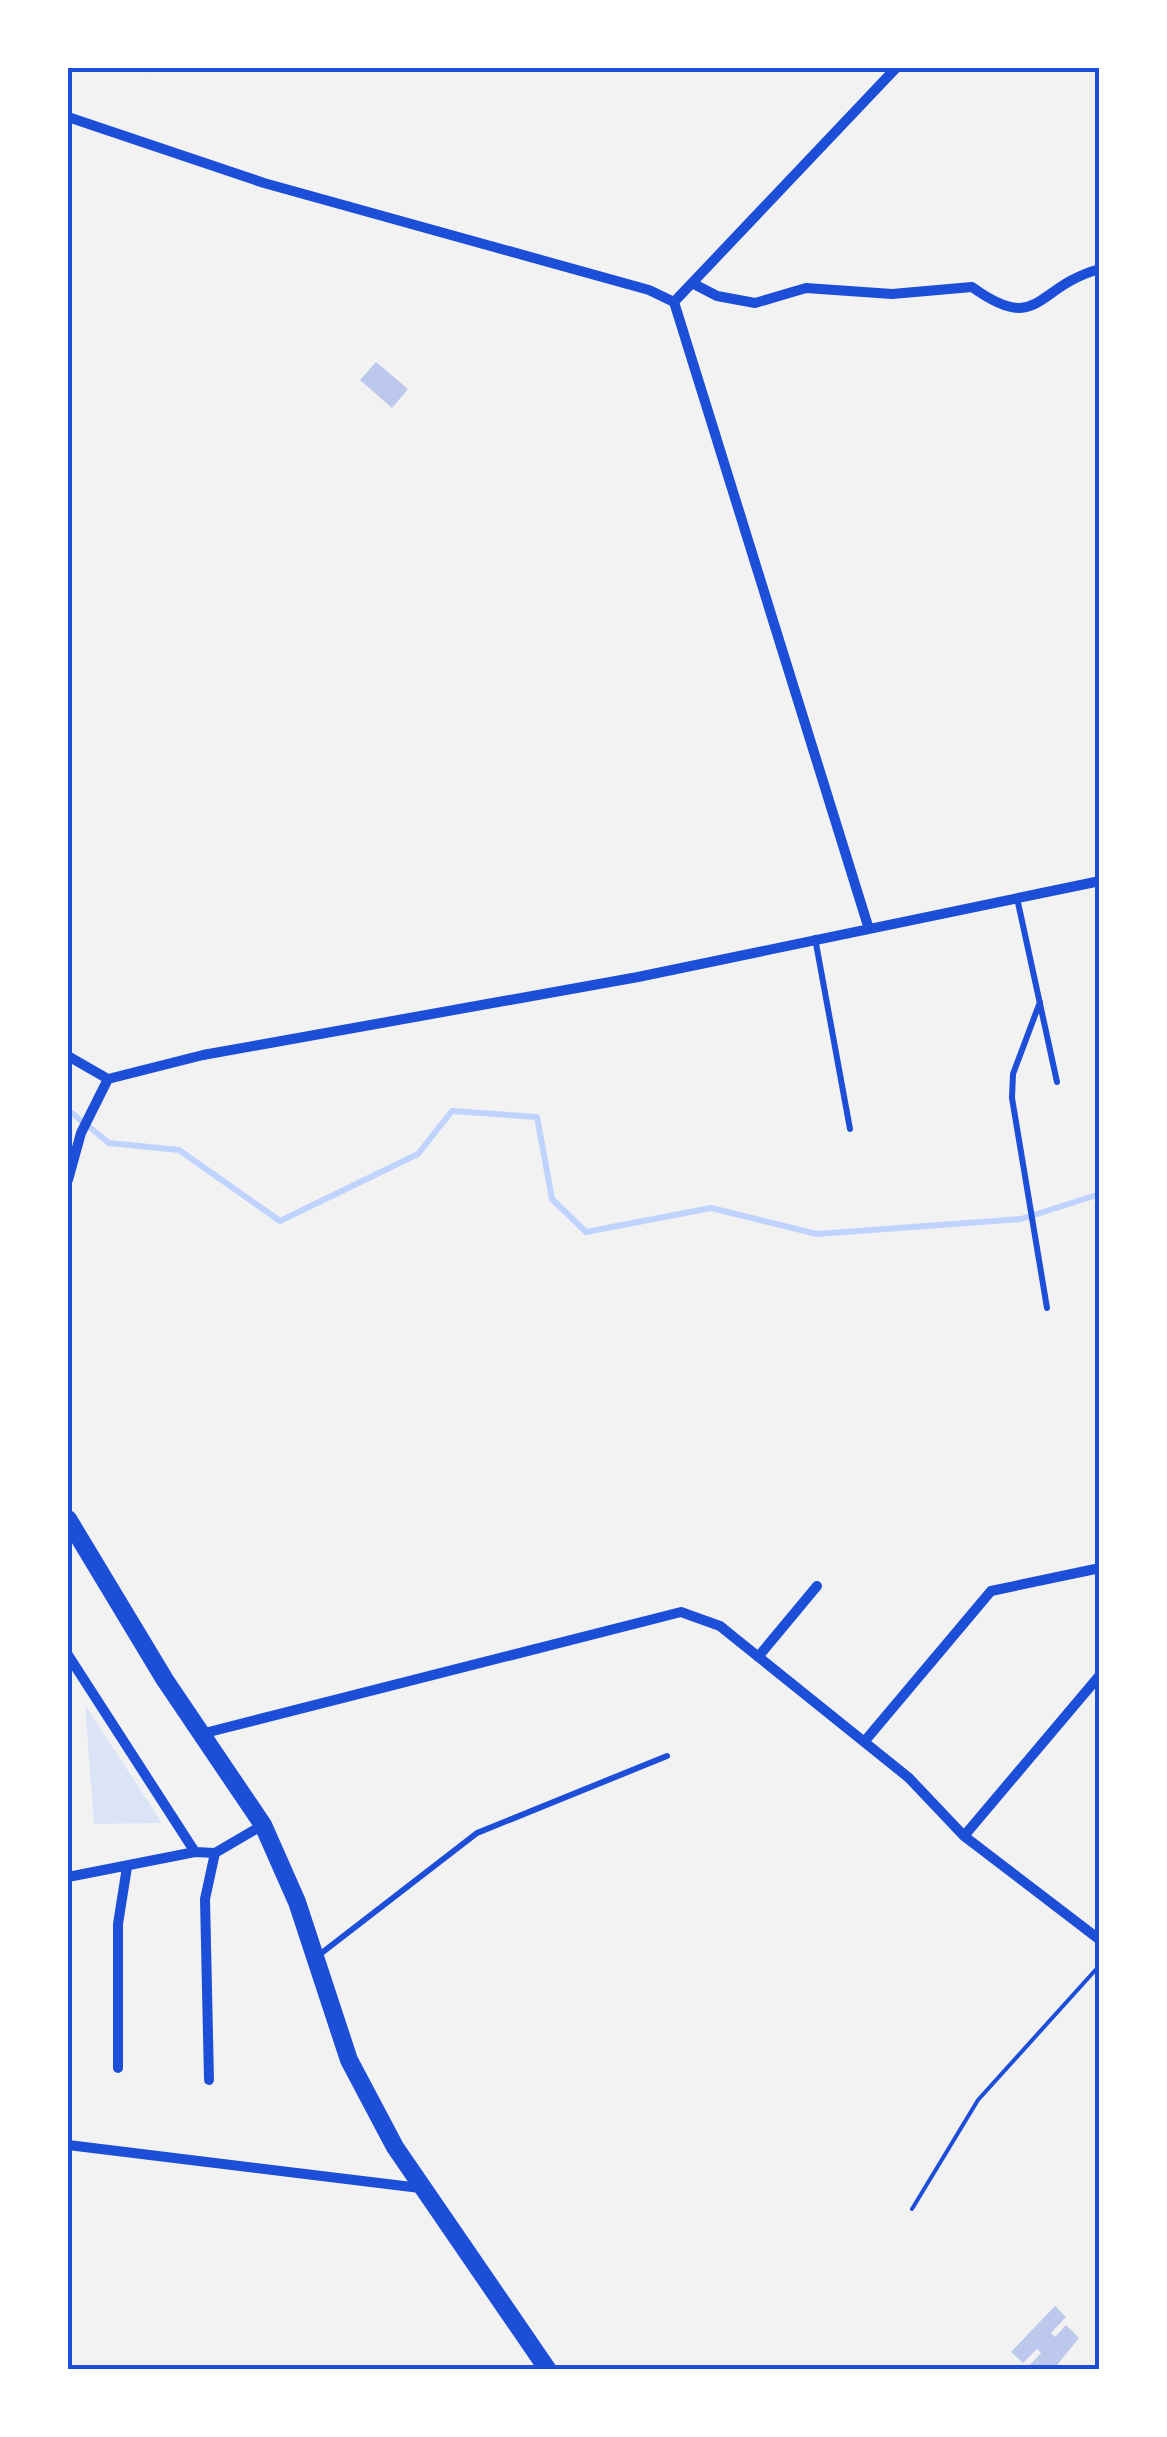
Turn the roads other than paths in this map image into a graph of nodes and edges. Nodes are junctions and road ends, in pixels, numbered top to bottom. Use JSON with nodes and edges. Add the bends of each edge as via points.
{"nodes":[{"id":1,"x":896,"y":68,"type":"edge"},
{"id":2,"x":68,"y":117,"type":"edge"},
{"id":3,"x":1100,"y":268,"type":"edge"},
{"id":4,"x":692,"y":283,"type":"junction"},
{"id":5,"x":674,"y":302,"type":"junction"},
{"id":6,"x":1100,"y":881,"type":"edge"},
{"id":7,"x":1017,"y":898,"type":"junction"},
{"id":8,"x":868,"y":926,"type":"junction"},
{"id":9,"x":814,"y":938,"type":"junction"},
{"id":10,"x":1040,"y":1002,"type":"junction"},
{"id":11,"x":68,"y":1056,"type":"edge"},
{"id":12,"x":108,"y":1079,"type":"junction"},
{"id":13,"x":1057,"y":1082,"type":"dead end"},
{"id":14,"x":850,"y":1128,"type":"dead end"},
{"id":15,"x":68,"y":1180,"type":"edge"},
{"id":16,"x":1047,"y":1308,"type":"dead end"},
{"id":17,"x":68,"y":1519,"type":"edge"},
{"id":18,"x":1100,"y":1568,"type":"edge"},
{"id":19,"x":817,"y":1586,"type":"dead end"},
{"id":20,"x":68,"y":1655,"type":"edge"},
{"id":21,"x":758,"y":1656,"type":"junction"},
{"id":22,"x":1100,"y":1676,"type":"edge"},
{"id":23,"x":201,"y":1734,"type":"junction"},
{"id":24,"x":864,"y":1742,"type":"junction"},
{"id":25,"x":666,"y":1756,"type":"dead end"},
{"id":26,"x":263,"y":1826,"type":"junction"},
{"id":27,"x":964,"y":1836,"type":"junction"},
{"id":28,"x":195,"y":1852,"type":"junction"},
{"id":29,"x":215,"y":1853,"type":"junction"},
{"id":30,"x":127,"y":1867,"type":"junction"},
{"id":31,"x":68,"y":1877,"type":"edge"},
{"id":32,"x":1100,"y":1940,"type":"edge"},
{"id":33,"x":314,"y":1958,"type":"junction"},
{"id":34,"x":118,"y":2068,"type":"dead end"},
{"id":35,"x":208,"y":2080,"type":"dead end"},
{"id":36,"x":68,"y":2145,"type":"edge"},
{"id":37,"x":420,"y":2188,"type":"junction"},
{"id":38,"x":548,"y":2370,"type":"edge"}],
"edges":[{"from":1,"to":4,"type":"street"},
{"from":2,"to":5,"type":"street","via":[[264,183]]},
{"from":3,"to":4,"type":"street","via":[[1073,276],[1027,310],[1002,308],[972,287],[892,294],[806,288],[755,303],[716,296]]},
{"from":4,"to":5,"type":"street"},
{"from":5,"to":8,"type":"street"},
{"from":6,"to":7,"type":"street"},
{"from":7,"to":8,"type":"street"},
{"from":7,"to":10,"type":"lane"},
{"from":8,"to":9,"type":"street"},
{"from":9,"to":12,"type":"street"},
{"from":9,"to":14,"type":"lane"},
{"from":10,"to":13,"type":"lane"},
{"from":10,"to":16,"type":"lane","via":[[1013,1074],[1012,1098]]},
{"from":11,"to":12,"type":"street"},
{"from":12,"to":15,"type":"street","via":[[81,1133]]},
{"from":17,"to":23,"type":"main road"},
{"from":18,"to":24,"type":"street","via":[[992,1591]]},
{"from":19,"to":21,"type":"street"},
{"from":20,"to":28,"type":"street"},
{"from":21,"to":23,"type":"street","via":[[720,1626],[682,1612]]},
{"from":21,"to":24,"type":"street"},
{"from":22,"to":27,"type":"street"},
{"from":23,"to":26,"type":"main road"},
{"from":24,"to":27,"type":"street"},
{"from":25,"to":33,"type":"lane","via":[[477,1833]]},
{"from":26,"to":29,"type":"street"},
{"from":26,"to":33,"type":"main road"},
{"from":27,"to":32,"type":"street"},
{"from":28,"to":29,"type":"street"},
{"from":28,"to":30,"type":"street"},
{"from":29,"to":35,"type":"street","via":[[206,1899]]},
{"from":30,"to":31,"type":"street"},
{"from":30,"to":34,"type":"street","via":[[119,1892]]},
{"from":33,"to":37,"type":"main road","via":[[349,2060]]},
{"from":36,"to":37,"type":"street"},
{"from":37,"to":38,"type":"main road"}]}
